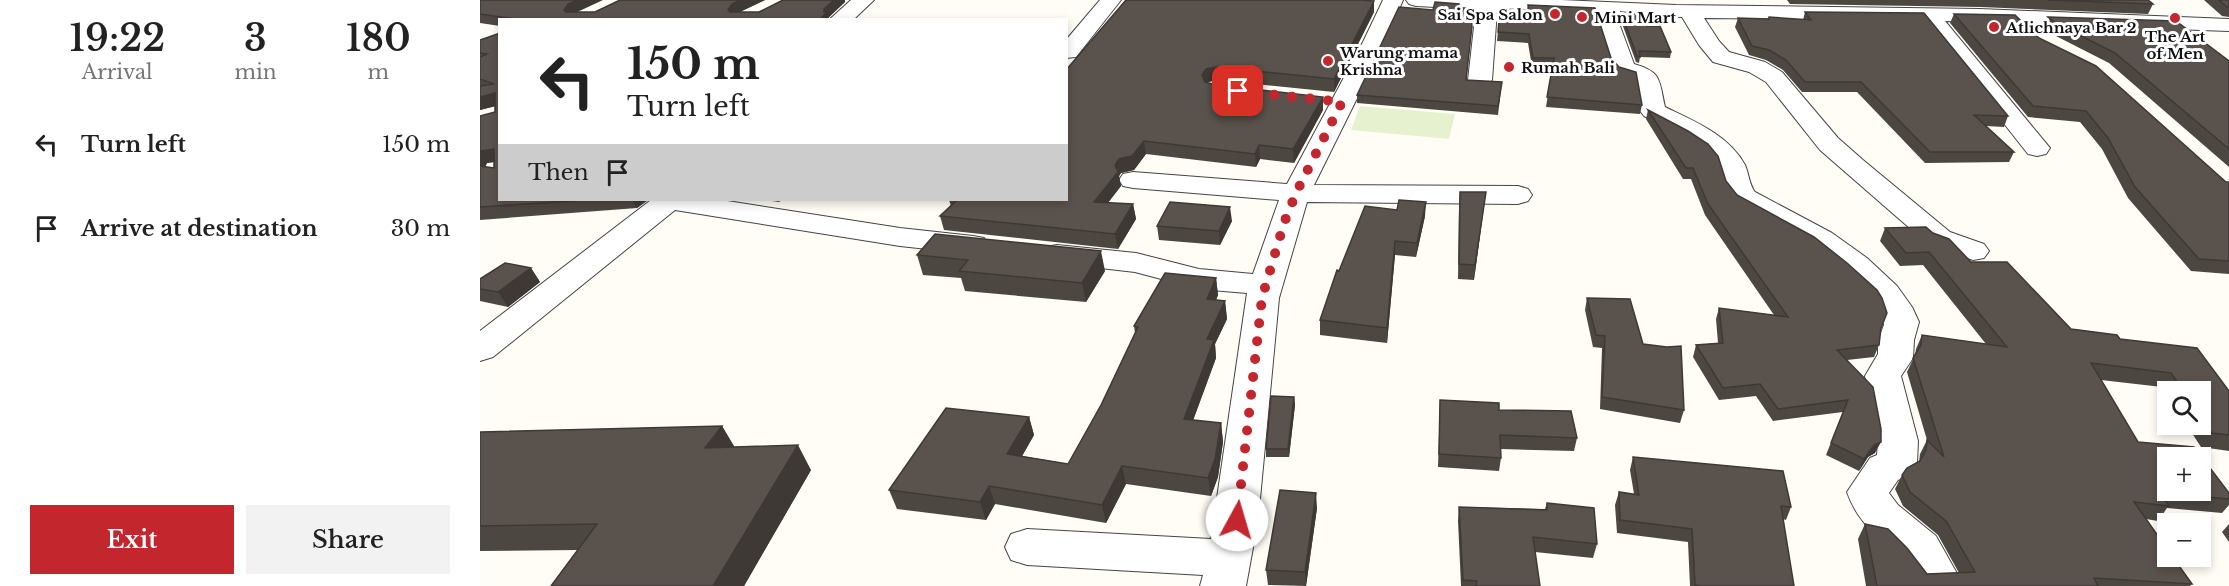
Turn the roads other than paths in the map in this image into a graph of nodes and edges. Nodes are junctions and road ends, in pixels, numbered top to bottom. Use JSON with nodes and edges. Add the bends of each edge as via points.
{"nodes":[{"id":1,"x":864,"y":0,"type":"edge"},
{"id":2,"x":1111,"y":0,"type":"edge"},
{"id":3,"x":1393,"y":0,"type":"edge"},
{"id":4,"x":1416,"y":0,"type":"edge"},
{"id":5,"x":1490,"y":2,"type":"edge"},
{"id":6,"x":1797,"y":4,"type":"edge"},
{"id":7,"x":2141,"y":5,"type":"edge"},
{"id":8,"x":1617,"y":6,"type":"edge"},
{"id":9,"x":1974,"y":8,"type":"edge"},
{"id":10,"x":1689,"y":11,"type":"junction"},
{"id":11,"x":1929,"y":15,"type":"junction"},
{"id":12,"x":2019,"y":17,"type":"junction"},
{"id":13,"x":842,"y":18,"type":"edge"},
{"id":14,"x":2192,"y":23,"type":"junction"},
{"id":15,"x":2229,"y":25,"type":"edge"},
{"id":16,"x":2043,"y":41,"type":"edge"},
{"id":17,"x":1068,"y":52,"type":"dead end"},
{"id":18,"x":1480,"y":80,"type":"edge"},
{"id":19,"x":2037,"y":148,"type":"dead end"},
{"id":20,"x":1133,"y":180,"type":"dead end"},
{"id":21,"x":1296,"y":193,"type":"junction"},
{"id":22,"x":1518,"y":195,"type":"dead end"},
{"id":23,"x":668,"y":201,"type":"edge"},
{"id":24,"x":675,"y":201,"type":"edge"},
{"id":25,"x":1972,"y":251,"type":"dead end"},
{"id":26,"x":1267,"y":285,"type":"junction"},
{"id":27,"x":518,"y":320,"type":"junction"},
{"id":28,"x":480,"y":321,"type":"edge"},
{"id":29,"x":480,"y":349,"type":"edge"},
{"id":30,"x":1027,"y":547,"type":"dead end"},
{"id":31,"x":1226,"y":572,"type":"edge"},
{"id":32,"x":1941,"y":586,"type":"edge"}],
"edges":[{"from":1,"to":13,"type":"street"},
{"from":2,"to":17,"type":"street"},
{"from":3,"to":21,"type":"street","via":[[1374,42],[1331,100]]},
{"from":4,"to":5,"type":"street"},
{"from":5,"to":8,"type":"street"},
{"from":5,"to":18,"type":"street"},
{"from":6,"to":10,"type":"street"},
{"from":6,"to":11,"type":"street"},
{"from":7,"to":14,"type":"street"},
{"from":8,"to":10,"type":"street"},
{"from":8,"to":32,"type":"street","via":[[1623,66],[1647,77],[1653,111],[1710,142],[1730,165],[1736,185],[1746,198],[1826,245],[1881,287],[1896,304],[1901,330],[1895,358],[1883,376],[1898,441],[1897,463],[1884,469],[1868,492],[1871,503],[1886,521],[1922,551]]},
{"from":9,"to":11,"type":"street"},
{"from":9,"to":12,"type":"street"},
{"from":10,"to":25,"type":"street","via":[[1721,57],[1757,67],[1774,77],[1829,144],[1853,166],[1938,238]]},
{"from":11,"to":19,"type":"street"},
{"from":12,"to":14,"type":"street"},
{"from":12,"to":16,"type":"street"},
{"from":14,"to":15,"type":"street"},
{"from":20,"to":21,"type":"street"},
{"from":21,"to":22,"type":"street"},
{"from":21,"to":26,"type":"street"},
{"from":23,"to":27,"type":"street"},
{"from":24,"to":26,"type":"street","via":[[900,237],[1136,263],[1199,279]]},
{"from":26,"to":31,"type":"street","via":[[1262,298],[1237,520]]},
{"from":27,"to":28,"type":"street"},
{"from":27,"to":29,"type":"street"},
{"from":30,"to":31,"type":"street"}]}
